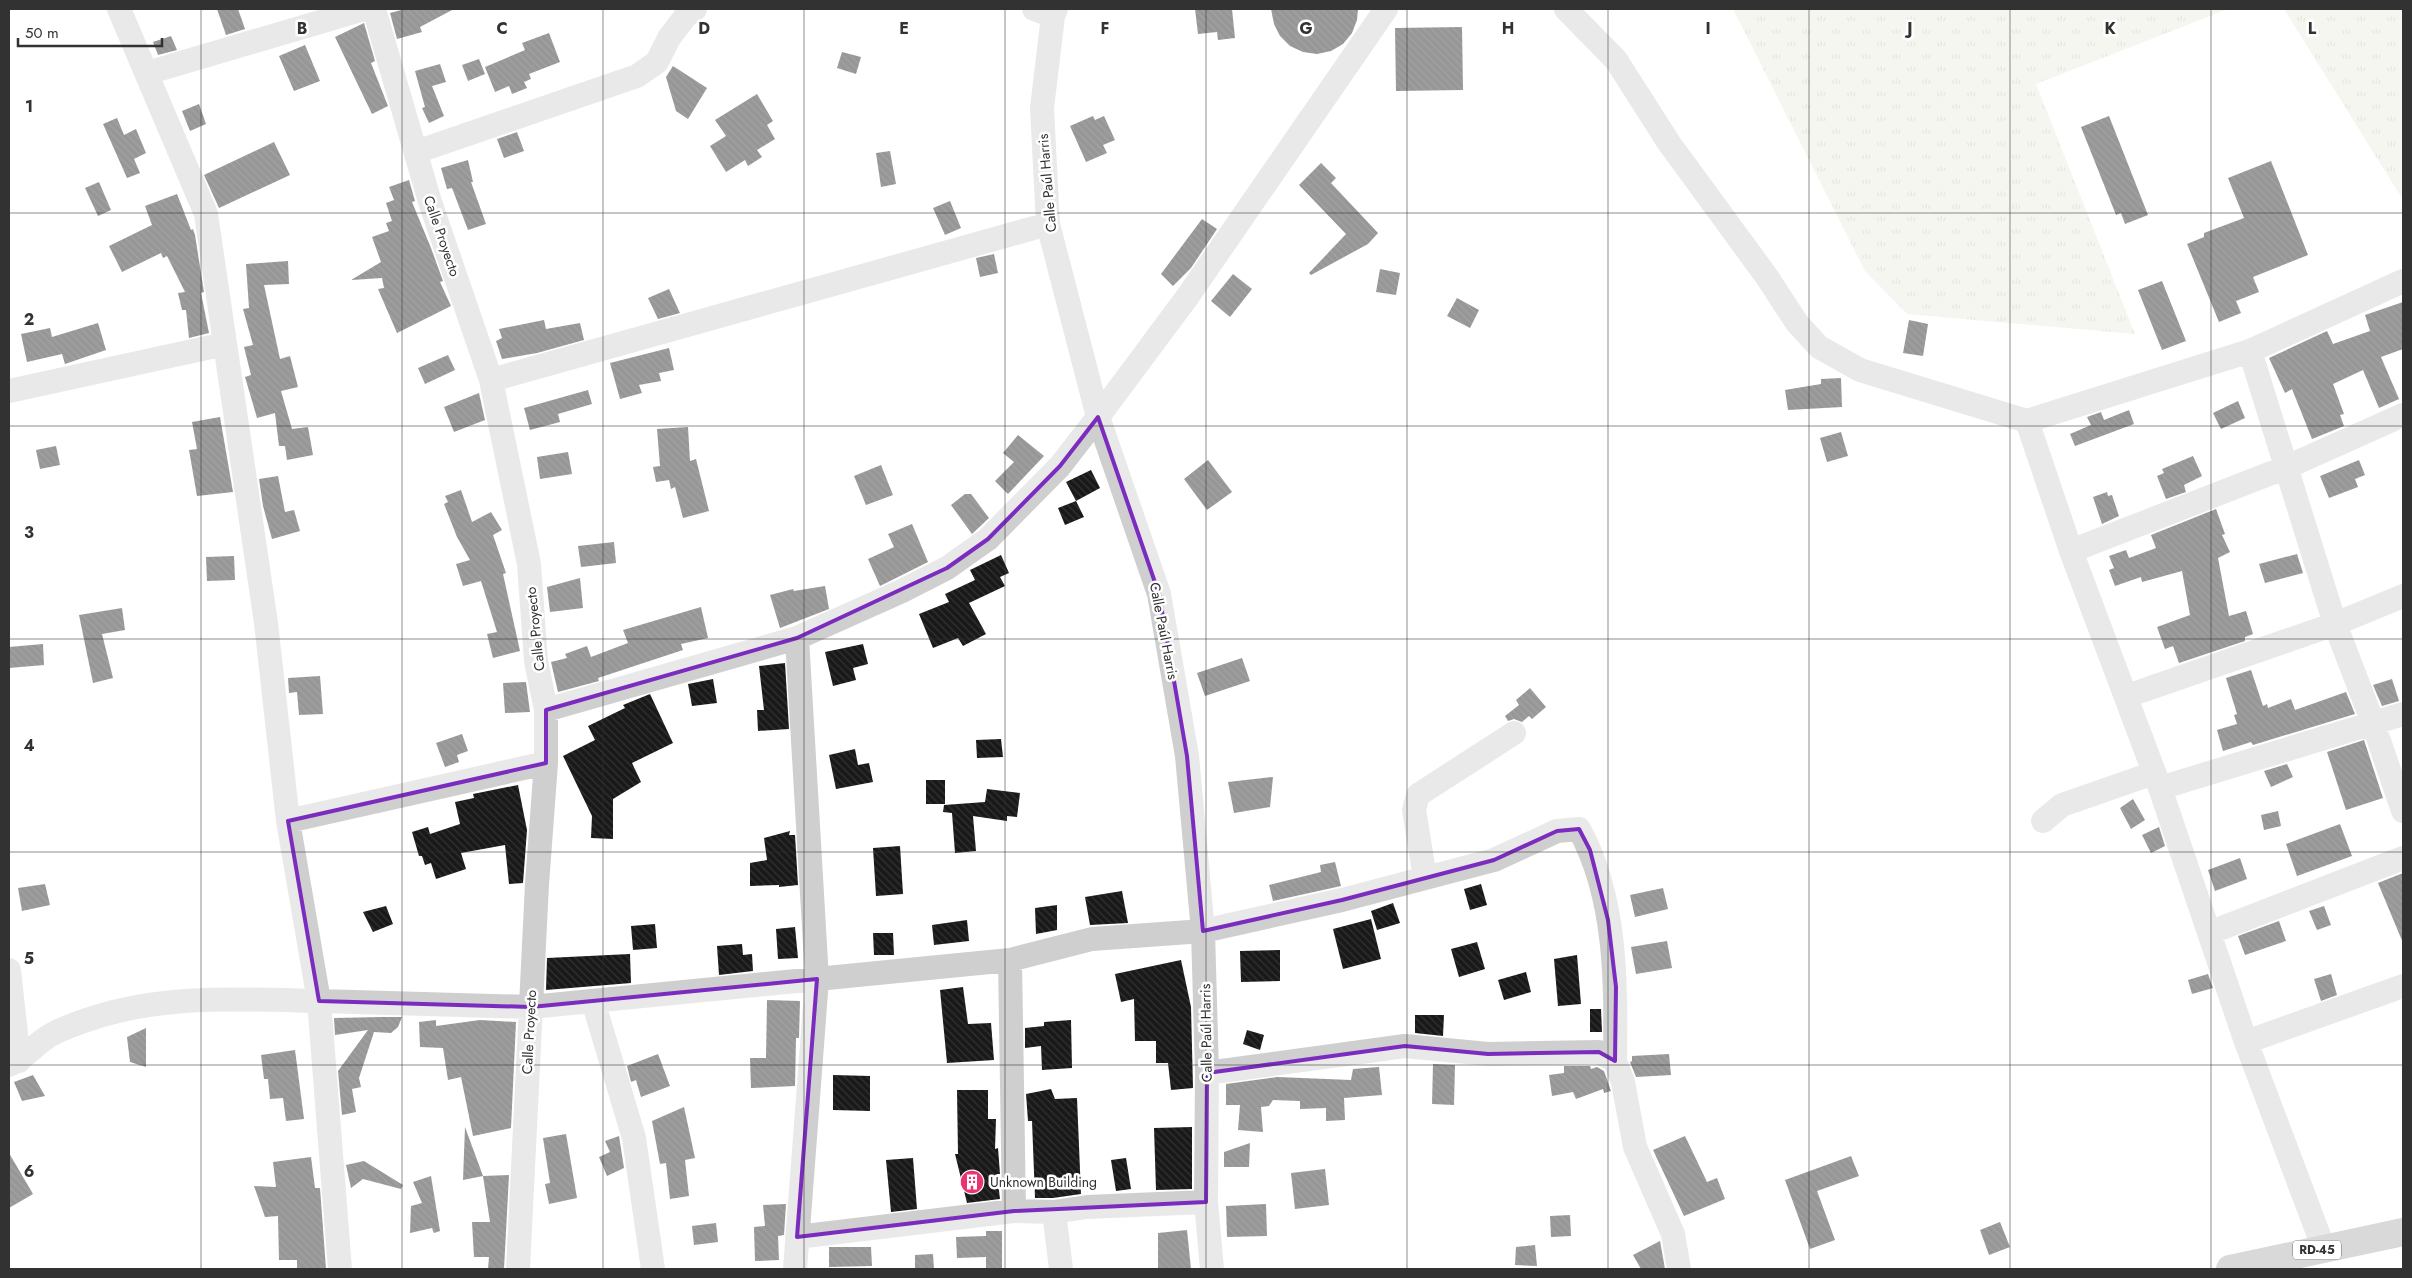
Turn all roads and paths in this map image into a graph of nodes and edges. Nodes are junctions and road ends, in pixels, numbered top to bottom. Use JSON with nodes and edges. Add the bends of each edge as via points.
{"nodes":[{"id":1,"x":119,"y":9,"type":"edge"},
{"id":2,"x":364,"y":9,"type":"edge"},
{"id":3,"x":374,"y":9,"type":"edge"},
{"id":4,"x":695,"y":9,"type":"edge"},
{"id":5,"x":1386,"y":9,"type":"edge"},
{"id":6,"x":1566,"y":9,"type":"edge"},
{"id":7,"x":1048,"y":11,"type":"edge"},
{"id":8,"x":147,"y":73,"type":"junction"},
{"id":9,"x":416,"y":152,"type":"junction"},
{"id":10,"x":1048,"y":224,"type":"junction"},
{"id":11,"x":2403,"y":281,"type":"edge"},
{"id":12,"x":225,"y":344,"type":"junction"},
{"id":13,"x":2250,"y":350,"type":"junction"},
{"id":14,"x":491,"y":380,"type":"junction"},
{"id":15,"x":9,"y":391,"type":"edge"},
{"id":16,"x":2403,"y":415,"type":"edge"},
{"id":17,"x":1098,"y":417,"type":"junction"},
{"id":18,"x":2026,"y":421,"type":"junction"},
{"id":19,"x":2287,"y":466,"type":"junction"},
{"id":20,"x":2071,"y":551,"type":"junction"},
{"id":21,"x":2403,"y":596,"type":"edge"},
{"id":22,"x":2335,"y":624,"type":"junction"},
{"id":23,"x":797,"y":638,"type":"junction"},
{"id":24,"x":2127,"y":696,"type":"junction"},
{"id":25,"x":546,"y":710,"type":"junction"},
{"id":26,"x":2403,"y":714,"type":"edge"},
{"id":27,"x":2373,"y":723,"type":"junction"},
{"id":28,"x":1514,"y":733,"type":"dead end"},
{"id":29,"x":546,"y":764,"type":"junction"},
{"id":30,"x":2157,"y":780,"type":"junction"},
{"id":31,"x":2403,"y":811,"type":"edge"},
{"id":32,"x":288,"y":821,"type":"junction"},
{"id":33,"x":2043,"y":821,"type":"dead end"},
{"id":34,"x":2403,"y":858,"type":"edge"},
{"id":35,"x":1425,"y":878,"type":"junction"},
{"id":36,"x":1203,"y":931,"type":"junction"},
{"id":37,"x":2209,"y":933,"type":"junction"},
{"id":38,"x":1010,"y":960,"type":"junction"},
{"id":39,"x":9,"y":970,"type":"edge"},
{"id":40,"x":817,"y":979,"type":"junction"},
{"id":41,"x":2403,"y":986,"type":"edge"},
{"id":42,"x":319,"y":1001,"type":"junction"},
{"id":43,"x":593,"y":1001,"type":"junction"},
{"id":44,"x":531,"y":1007,"type":"junction"},
{"id":45,"x":2246,"y":1042,"type":"junction"},
{"id":46,"x":1614,"y":1061,"type":"junction"},
{"id":47,"x":14,"y":1063,"type":"edge"},
{"id":48,"x":1207,"y":1073,"type":"junction"},
{"id":49,"x":1206,"y":1202,"type":"junction"},
{"id":50,"x":1014,"y":1211,"type":"junction"},
{"id":51,"x":1054,"y":1212,"type":"junction"},
{"id":52,"x":2403,"y":1232,"type":"edge"},
{"id":53,"x":797,"y":1237,"type":"junction"},
{"id":54,"x":2324,"y":1249,"type":"junction"},
{"id":55,"x":340,"y":1269,"type":"edge"},
{"id":56,"x":518,"y":1269,"type":"edge"},
{"id":57,"x":653,"y":1269,"type":"edge"},
{"id":58,"x":795,"y":1269,"type":"edge"},
{"id":59,"x":1061,"y":1269,"type":"edge"},
{"id":60,"x":1212,"y":1269,"type":"edge"},
{"id":61,"x":1679,"y":1269,"type":"edge"},
{"id":62,"x":2230,"y":1269,"type":"edge"}],
"edges":[{"from":1,"to":8,"type":"street"},
{"from":2,"to":8,"type":"street"},
{"from":3,"to":9,"type":"street","name":"Calle Proyecto"},
{"from":4,"to":9,"type":"street","via":[[668,38],[656,62],[637,76]]},
{"from":5,"to":17,"type":"street","via":[[1188,296]]},
{"from":6,"to":18,"type":"street","via":[[1616,60],[1797,323],[1819,347],[1860,370]]},
{"from":7,"to":10,"type":"street","name":"Calle Paúl Harris","via":[[1042,108]]},
{"from":8,"to":12,"type":"street","via":[[206,214]]},
{"from":9,"to":14,"type":"street","name":"Calle Proyecto"},
{"from":10,"to":14,"type":"street"},
{"from":10,"to":17,"type":"street","name":"Calle Paúl Harris"},
{"from":11,"to":13,"type":"street"},
{"from":12,"to":15,"type":"street"},
{"from":12,"to":32,"type":"street","via":[[266,623]]},
{"from":13,"to":18,"type":"street"},
{"from":13,"to":19,"type":"street"},
{"from":14,"to":25,"type":"street","name":"Calle Proyecto","via":[[529,564],[536,661]]},
{"from":16,"to":19,"type":"street"},
{"from":17,"to":23,"type":"street","via":[[1060,466],[988,539],[947,568]]},
{"from":17,"to":36,"type":"street","name":"Calle Paúl Harris","via":[[1159,594],[1187,756]]},
{"from":18,"to":20,"type":"street"},
{"from":19,"to":20,"type":"street"},
{"from":19,"to":22,"type":"street"},
{"from":20,"to":24,"type":"street"},
{"from":21,"to":22,"type":"street"},
{"from":22,"to":24,"type":"street"},
{"from":22,"to":27,"type":"street"},
{"from":23,"to":25,"type":"street"},
{"from":23,"to":40,"type":"street"},
{"from":24,"to":30,"type":"street"},
{"from":25,"to":29,"type":"street","name":"Calle Proyecto"},
{"from":26,"to":27,"type":"street"},
{"from":27,"to":30,"type":"street"},
{"from":27,"to":31,"type":"street"},
{"from":28,"to":35,"type":"street","via":[[1418,795],[1414,810]]},
{"from":29,"to":32,"type":"street"},
{"from":29,"to":44,"type":"street","name":"Calle Proyecto"},
{"from":30,"to":33,"type":"street","via":[[2062,805]]},
{"from":30,"to":37,"type":"street"},
{"from":32,"to":42,"type":"street"},
{"from":34,"to":37,"type":"street"},
{"from":35,"to":36,"type":"street"},
{"from":35,"to":46,"type":"street","via":[[1494,860],[1557,830],[1579,829],[1590,850],[1608,920],[1616,987]]},
{"from":36,"to":38,"type":"street","via":[[1092,939]]},
{"from":36,"to":48,"type":"street","name":"Calle Paúl Harris"},
{"from":37,"to":45,"type":"street"},
{"from":38,"to":40,"type":"street"},
{"from":38,"to":50,"type":"street"},
{"from":39,"to":47,"type":"street"},
{"from":40,"to":43,"type":"street"},
{"from":40,"to":53,"type":"street"},
{"from":41,"to":45,"type":"street"},
{"from":42,"to":44,"type":"street"},
{"from":42,"to":47,"type":"street","via":[[218,999],[147,1005],[88,1020],[48,1036]]},
{"from":42,"to":55,"type":"street"},
{"from":43,"to":44,"type":"street"},
{"from":43,"to":57,"type":"street","via":[[634,1138]]},
{"from":44,"to":56,"type":"street","name":"Calle Proyecto"},
{"from":45,"to":54,"type":"street"},
{"from":46,"to":48,"type":"street","via":[[1599,1052],[1488,1054],[1405,1046]]},
{"from":46,"to":61,"type":"street","via":[[1623,1082],[1634,1147],[1673,1234]]},
{"from":48,"to":49,"type":"street","name":"Calle Paúl Harris"},
{"from":49,"to":51,"type":"street","via":[[1087,1207]]},
{"from":49,"to":60,"type":"street","name":"Calle Paúl Harris"},
{"from":50,"to":51,"type":"street"},
{"from":50,"to":53,"type":"street"},
{"from":51,"to":59,"type":"street"},
{"from":52,"to":54,"type":"main road","number":"RD-45"},
{"from":53,"to":58,"type":"street"},
{"from":54,"to":62,"type":"main road","number":"RD-45"}]}
